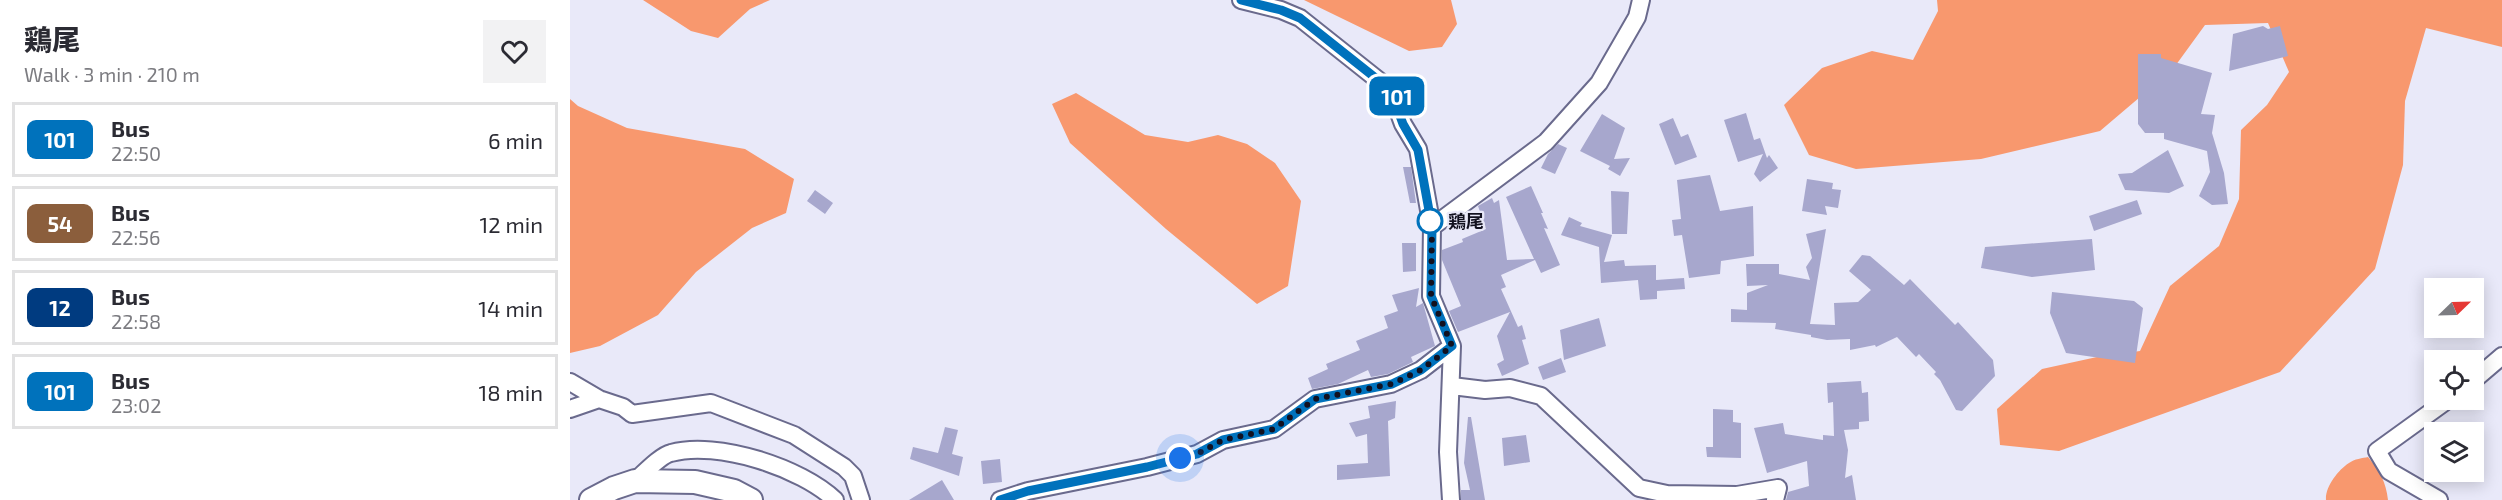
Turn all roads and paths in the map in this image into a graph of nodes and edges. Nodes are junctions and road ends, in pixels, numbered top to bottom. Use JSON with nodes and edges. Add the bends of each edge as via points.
{"nodes":[{"id":1,"x":1241,"y":0,"type":"edge"},
{"id":2,"x":1641,"y":0,"type":"edge"},
{"id":3,"x":1432,"y":227,"type":"junction"},
{"id":4,"x":1452,"y":346,"type":"junction"},
{"id":5,"x":2502,"y":356,"type":"edge"},
{"id":6,"x":2484,"y":371,"type":"edge"},
{"id":7,"x":570,"y":382,"type":"edge"},
{"id":8,"x":1452,"y":386,"type":"junction"},
{"id":9,"x":598,"y":399,"type":"junction"},
{"id":10,"x":570,"y":410,"type":"edge"},
{"id":11,"x":2434,"y":410,"type":"edge"},
{"id":12,"x":635,"y":481,"type":"junction"},
{"id":13,"x":1029,"y":496,"type":"edge"},
{"id":14,"x":591,"y":500,"type":"edge"},
{"id":15,"x":751,"y":500,"type":"edge"},
{"id":16,"x":836,"y":500,"type":"edge"},
{"id":17,"x":861,"y":500,"type":"edge"},
{"id":18,"x":1000,"y":500,"type":"edge"},
{"id":19,"x":1451,"y":500,"type":"edge"},
{"id":20,"x":1775,"y":500,"type":"edge"},
{"id":21,"x":2439,"y":500,"type":"edge"}],
"edges":[{"from":1,"to":3,"type":"street","via":[[1300,18],[1397,95],[1396,105],[1403,124],[1418,150]]},
{"from":2,"to":3,"type":"street","via":[[1636,17],[1599,83],[1546,142]]},
{"from":3,"to":4,"type":"street","via":[[1431,296]]},
{"from":4,"to":8,"type":"street"},
{"from":4,"to":13,"type":"street","via":[[1421,370],[1392,384],[1315,399],[1274,429],[1223,440],[1197,454]]},
{"from":5,"to":6,"type":"street"},
{"from":7,"to":9,"type":"street"},
{"from":8,"to":19,"type":"street","via":[[1448,452]]},
{"from":8,"to":20,"type":"street","via":[[1510,388],[1541,396],[1639,488],[1667,494],[1737,495],[1778,488]]},
{"from":9,"to":10,"type":"street"},
{"from":9,"to":17,"type":"street","via":[[632,414],[711,403],[794,435],[844,467],[853,476]]},
{"from":11,"to":21,"type":"street","via":[[2377,451],[2389,471]]},
{"from":12,"to":14,"type":"street"},
{"from":12,"to":15,"type":"street","via":[[695,482],[734,491]]},
{"from":12,"to":16,"type":"street","via":[[670,453],[707,450],[744,454],[805,479]]},
{"from":13,"to":18,"type":"street"}]}
